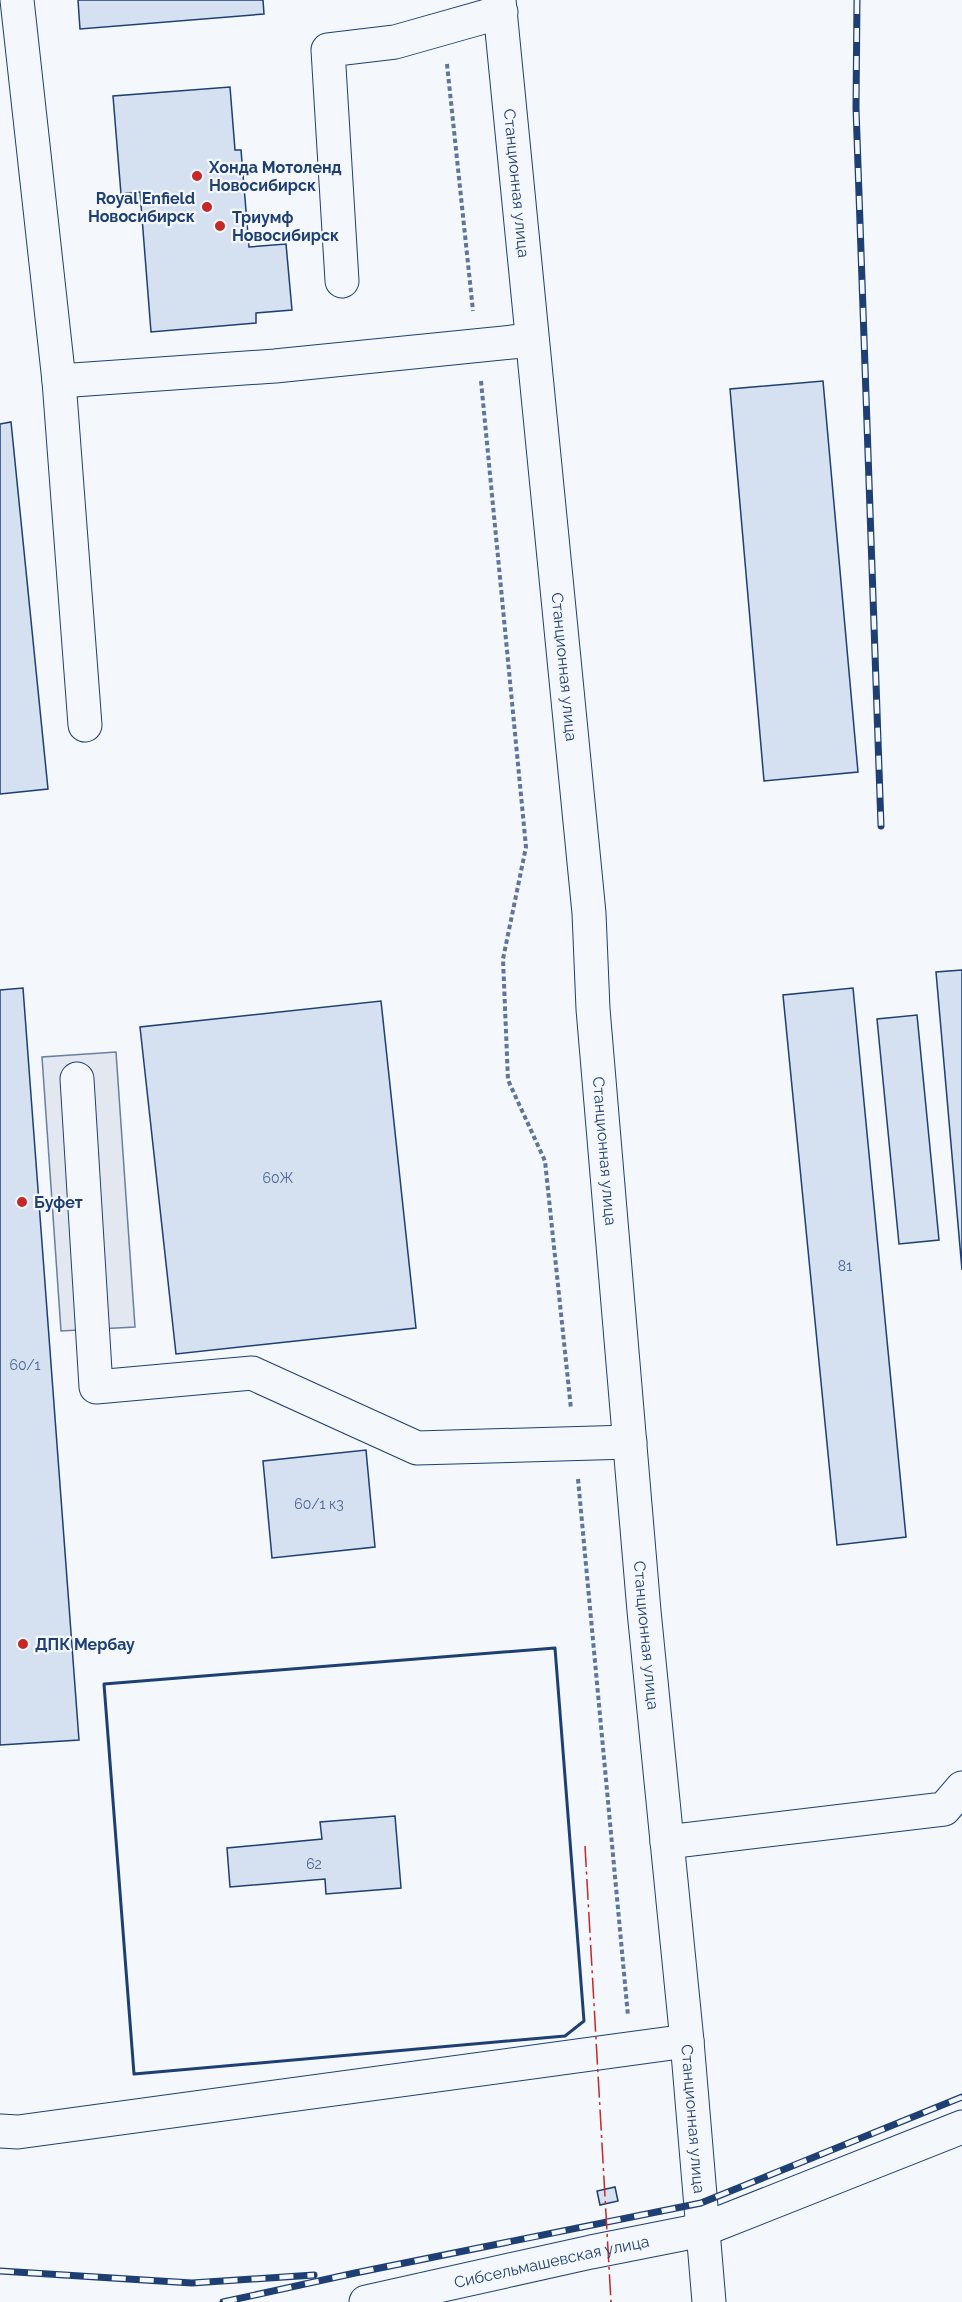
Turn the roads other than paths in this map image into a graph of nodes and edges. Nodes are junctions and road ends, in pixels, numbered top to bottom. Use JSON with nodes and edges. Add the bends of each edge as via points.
{"nodes":[{"id":1,"x":17,"y":0,"type":"edge"},
{"id":2,"x":500,"y":6,"type":"edge"},
{"id":3,"x":342,"y":281,"type":"dead end"},
{"id":4,"x":532,"y":340,"type":"junction"},
{"id":5,"x":59,"y":381,"type":"junction"},
{"id":6,"x":85,"y":725,"type":"dead end"},
{"id":7,"x":77,"y":1079,"type":"dead end"},
{"id":8,"x":630,"y":1442,"type":"junction"},
{"id":9,"x":962,"y":1788,"type":"edge"},
{"id":10,"x":667,"y":1842,"type":"junction"},
{"id":11,"x":687,"y":2042,"type":"junction"},
{"id":12,"x":962,"y":2127,"type":"edge"},
{"id":13,"x":0,"y":2132,"type":"edge"},
{"id":14,"x":702,"y":2230,"type":"junction"},
{"id":15,"x":366,"y":2302,"type":"edge"},
{"id":16,"x":710,"y":2302,"type":"edge"}],
"edges":[{"from":1,"to":5,"type":"main road"},
{"from":2,"to":3,"type":"main road","via":[[395,42],[328,50]]},
{"from":2,"to":4,"type":"main road","name":"Станционная улица"},
{"from":4,"to":5,"type":"main road","via":[[275,366]]},
{"from":4,"to":8,"type":"main road","name":"Станционная улица","via":[[589,913],[593,1009]]},
{"from":5,"to":6,"type":"main road"},
{"from":7,"to":8,"type":"main road","via":[[96,1387],[252,1373],[417,1448]]},
{"from":8,"to":10,"type":"main road","name":"Станционная улица"},
{"from":9,"to":10,"type":"main road","via":[[944,1809]]},
{"from":10,"to":11,"type":"main road","name":"Станционная улица"},
{"from":11,"to":13,"type":"main road"},
{"from":11,"to":14,"type":"main road","name":"Станционная улица"},
{"from":12,"to":14,"type":"main road","name":"Сибсельмашевская улица"},
{"from":14,"to":15,"type":"main road","name":"Сибсельмашевская улица"},
{"from":14,"to":16,"type":"main road","name":"Станционная улица"}]}
